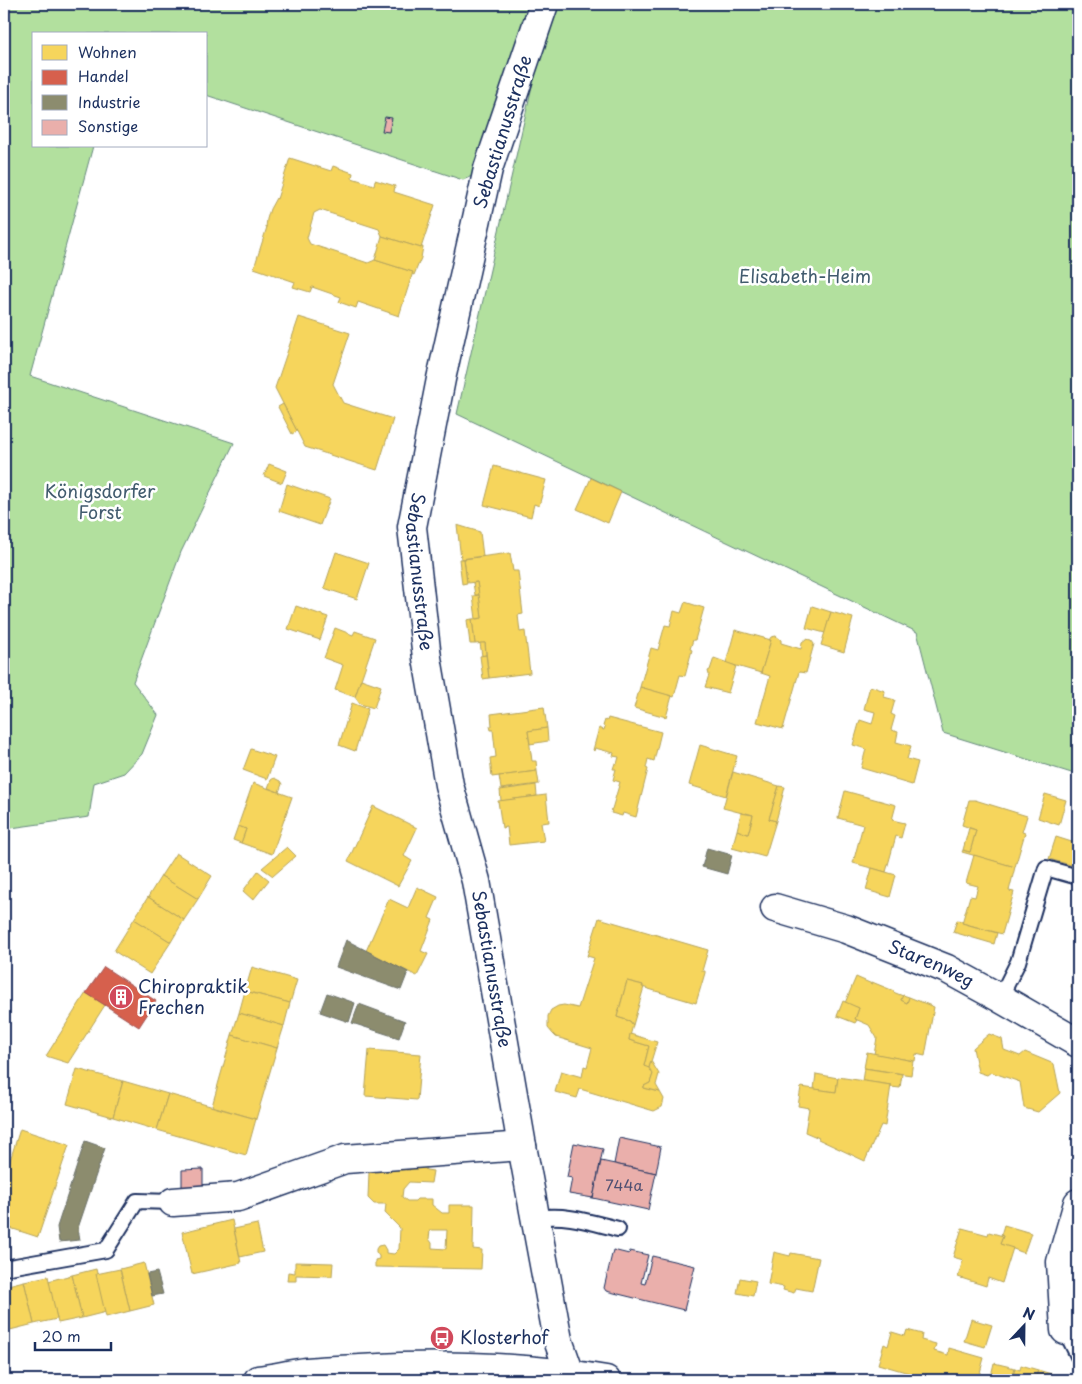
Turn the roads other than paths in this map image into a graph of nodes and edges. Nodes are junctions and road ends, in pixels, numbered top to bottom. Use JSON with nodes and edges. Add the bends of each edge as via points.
{"nodes":[{"id":1,"x":544,"y":4,"type":"edge"},
{"id":2,"x":1078,"y":877,"type":"edge"},
{"id":3,"x":775,"y":908,"type":"dead end"},
{"id":4,"x":1000,"y":998,"type":"junction"},
{"id":5,"x":1078,"y":1043,"type":"edge"},
{"id":6,"x":522,"y":1146,"type":"junction"},
{"id":7,"x":173,"y":1202,"type":"joint"},
{"id":8,"x":1078,"y":1202,"type":"edge"},
{"id":9,"x":535,"y":1218,"type":"junction"},
{"id":10,"x":618,"y":1229,"type":"dead end"},
{"id":11,"x":4,"y":1268,"type":"edge"},
{"id":12,"x":1065,"y":1330,"type":"joint"},
{"id":13,"x":1078,"y":1356,"type":"edge"},
{"id":14,"x":428,"y":1373,"type":"edge"},
{"id":15,"x":570,"y":1374,"type":"junction"},
{"id":16,"x":258,"y":1380,"type":"edge"},
{"id":17,"x":606,"y":1380,"type":"edge"}],
"edges":[{"from":1,"to":6,"type":"street","name":"Sebastianusstraße","via":[[488,169],[412,526],[427,658],[448,775],[476,881]]},
{"from":2,"to":4,"type":"lane","via":[[1046,868],[1018,962]]},
{"from":3,"to":4,"type":"street","name":"Starenweg","via":[[846,929],[947,969]]},
{"from":4,"to":5,"type":"street","name":"Starenweg"},
{"from":6,"to":7,"type":"street","via":[[345,1160],[238,1197]]},
{"from":6,"to":9,"type":"street","name":"Sebastianusstraße"},
{"from":7,"to":11,"type":"lane","via":[[137,1201],[106,1250]]},
{"from":8,"to":12,"type":"street","via":[[1061,1262]]},
{"from":9,"to":10,"type":"lane","via":[[565,1216]]},
{"from":9,"to":15,"type":"street","name":"Sebastianusstraße","via":[[558,1340]]},
{"from":12,"to":13,"type":"lane"},
{"from":14,"to":15,"type":"street","via":[[500,1368]]},
{"from":14,"to":16,"type":"street","via":[[375,1368],[307,1372]]},
{"from":15,"to":17,"type":"street"}]}
